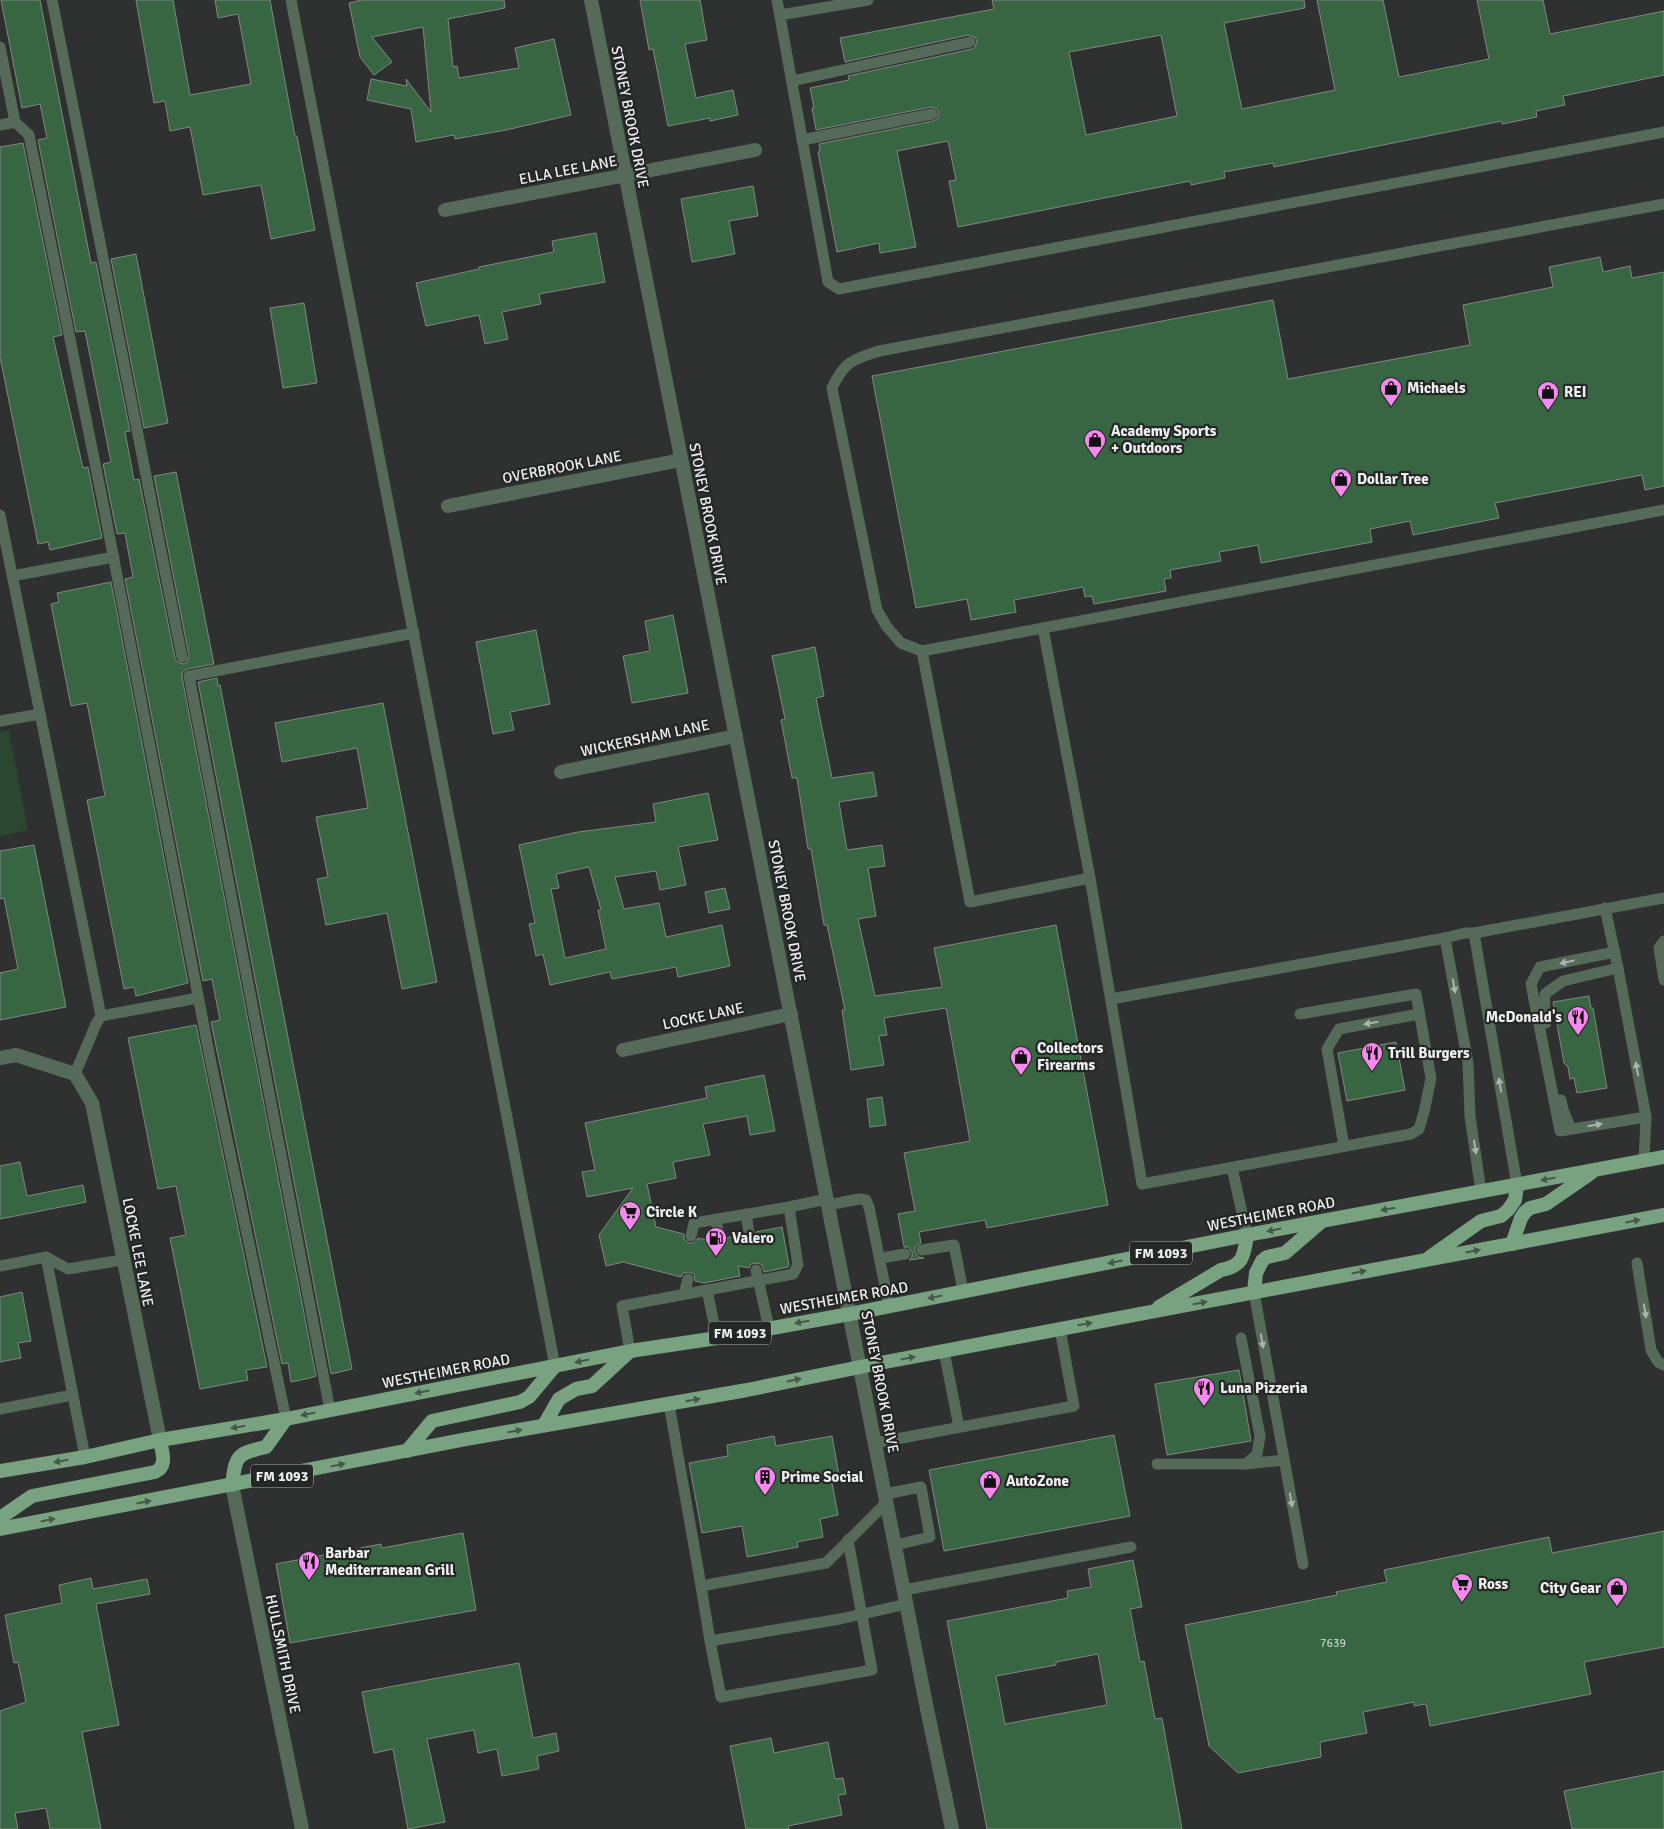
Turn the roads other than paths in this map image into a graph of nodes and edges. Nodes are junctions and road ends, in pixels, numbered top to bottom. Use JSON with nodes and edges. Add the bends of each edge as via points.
{"nodes":[{"id":1,"x":52,"y":0,"type":"edge"},
{"id":2,"x":291,"y":0,"type":"edge"},
{"id":3,"x":591,"y":0,"type":"edge"},
{"id":4,"x":777,"y":0,"type":"edge"},
{"id":5,"x":868,"y":0,"type":"edge"},
{"id":6,"x":837,"y":3,"type":"edge"},
{"id":7,"x":780,"y":15,"type":"junction"},
{"id":8,"x":970,"y":42,"type":"dead end"},
{"id":9,"x":0,"y":47,"type":"edge"},
{"id":10,"x":792,"y":81,"type":"junction"},
{"id":11,"x":932,"y":114,"type":"dead end"},
{"id":12,"x":15,"y":122,"type":"junction"},
{"id":13,"x":0,"y":125,"type":"edge"},
{"id":14,"x":1664,"y":132,"type":"edge"},
{"id":15,"x":802,"y":140,"type":"junction"},
{"id":16,"x":755,"y":150,"type":"dead end"},
{"id":17,"x":625,"y":175,"type":"junction"},
{"id":18,"x":1664,"y":204,"type":"edge"},
{"id":19,"x":445,"y":210,"type":"dead end"},
{"id":20,"x":681,"y":460,"type":"junction"},
{"id":21,"x":448,"y":506,"type":"dead end"},
{"id":22,"x":1664,"y":510,"type":"edge"},
{"id":23,"x":0,"y":515,"type":"edge"},
{"id":24,"x":114,"y":557,"type":"junction"},
{"id":25,"x":12,"y":576,"type":"junction"},
{"id":26,"x":1043,"y":628,"type":"junction"},
{"id":27,"x":414,"y":633,"type":"junction"},
{"id":28,"x":922,"y":651,"type":"junction"},
{"id":29,"x":182,"y":657,"type":"dead end"},
{"id":30,"x":40,"y":714,"type":"junction"},
{"id":31,"x":0,"y":721,"type":"edge"},
{"id":32,"x":736,"y":736,"type":"junction"},
{"id":33,"x":562,"y":772,"type":"dead end"},
{"id":34,"x":1090,"y":878,"type":"junction"},
{"id":35,"x":1664,"y":898,"type":"edge"},
{"id":36,"x":1606,"y":908,"type":"junction"},
{"id":37,"x":1474,"y":933,"type":"junction"},
{"id":38,"x":1445,"y":938,"type":"junction"},
{"id":39,"x":1664,"y":941,"type":"edge"},
{"id":40,"x":1615,"y":952,"type":"junction"},
{"id":41,"x":1618,"y":968,"type":"junction"},
{"id":42,"x":1664,"y":980,"type":"edge"},
{"id":43,"x":198,"y":998,"type":"junction"},
{"id":44,"x":1110,"y":999,"type":"junction"},
{"id":45,"x":791,"y":1014,"type":"junction"},
{"id":46,"x":1300,"y":1014,"type":"dead end"},
{"id":47,"x":1420,"y":1014,"type":"junction"},
{"id":48,"x":101,"y":1016,"type":"junction"},
{"id":49,"x":623,"y":1050,"type":"dead end"},
{"id":50,"x":0,"y":1058,"type":"edge"},
{"id":51,"x":75,"y":1074,"type":"junction"},
{"id":52,"x":1646,"y":1116,"type":"junction"},
{"id":53,"x":1571,"y":1129,"type":"junction"},
{"id":54,"x":1344,"y":1146,"type":"junction"},
{"id":55,"x":1664,"y":1157,"type":"edge"},
{"id":56,"x":1644,"y":1161,"type":"junction"},
{"id":57,"x":1232,"y":1168,"type":"junction"},
{"id":58,"x":1596,"y":1170,"type":"junction"},
{"id":59,"x":1517,"y":1185,"type":"junction"},
{"id":60,"x":1481,"y":1192,"type":"junction"},
{"id":61,"x":828,"y":1202,"type":"junction"},
{"id":62,"x":789,"y":1207,"type":"junction"},
{"id":63,"x":746,"y":1214,"type":"junction"},
{"id":64,"x":1664,"y":1215,"type":"edge"},
{"id":65,"x":716,"y":1220,"type":"junction"},
{"id":66,"x":1322,"y":1221,"type":"junction"},
{"id":67,"x":750,"y":1233,"type":"dead end"},
{"id":68,"x":691,"y":1236,"type":"dead end"},
{"id":69,"x":1247,"y":1236,"type":"junction"},
{"id":70,"x":719,"y":1239,"type":"dead end"},
{"id":71,"x":1512,"y":1244,"type":"junction"},
{"id":72,"x":922,"y":1250,"type":"dead end"},
{"id":73,"x":905,"y":1254,"type":"dead end"},
{"id":74,"x":46,"y":1257,"type":"junction"},
{"id":75,"x":880,"y":1258,"type":"junction"},
{"id":76,"x":122,"y":1260,"type":"junction"},
{"id":77,"x":1425,"y":1260,"type":"junction"},
{"id":78,"x":1637,"y":1263,"type":"dead end"},
{"id":79,"x":0,"y":1266,"type":"edge"},
{"id":80,"x":757,"y":1276,"type":"junction"},
{"id":81,"x":688,"y":1279,"type":"dead end"},
{"id":82,"x":707,"y":1290,"type":"junction"},
{"id":83,"x":963,"y":1292,"type":"junction"},
{"id":84,"x":1254,"y":1292,"type":"junction"},
{"id":85,"x":684,"y":1294,"type":"junction"},
{"id":86,"x":890,"y":1306,"type":"junction"},
{"id":87,"x":1152,"y":1312,"type":"junction"},
{"id":88,"x":850,"y":1314,"type":"junction"},
{"id":89,"x":769,"y":1328,"type":"junction"},
{"id":90,"x":1060,"y":1329,"type":"junction"},
{"id":91,"x":717,"y":1338,"type":"junction"},
{"id":92,"x":1241,"y":1338,"type":"dead end"},
{"id":93,"x":630,"y":1351,"type":"junction"},
{"id":94,"x":944,"y":1351,"type":"junction"},
{"id":95,"x":1664,"y":1364,"type":"edge"},
{"id":96,"x":555,"y":1366,"type":"junction"},
{"id":97,"x":860,"y":1367,"type":"junction"},
{"id":98,"x":73,"y":1395,"type":"junction"},
{"id":99,"x":669,"y":1404,"type":"junction"},
{"id":100,"x":0,"y":1409,"type":"edge"},
{"id":101,"x":330,"y":1410,"type":"junction"},
{"id":102,"x":286,"y":1419,"type":"junction"},
{"id":103,"x":544,"y":1425,"type":"junction"},
{"id":104,"x":959,"y":1427,"type":"junction"},
{"id":105,"x":160,"y":1440,"type":"junction"},
{"id":106,"x":875,"y":1443,"type":"junction"},
{"id":107,"x":407,"y":1451,"type":"junction"},
{"id":108,"x":85,"y":1457,"type":"junction"},
{"id":109,"x":1284,"y":1460,"type":"junction"},
{"id":110,"x":1157,"y":1464,"type":"dead end"},
{"id":111,"x":1246,"y":1464,"type":"junction"},
{"id":112,"x":0,"y":1472,"type":"edge"},
{"id":113,"x":232,"y":1485,"type":"junction"},
{"id":114,"x":886,"y":1498,"type":"junction"},
{"id":115,"x":0,"y":1518,"type":"edge"},
{"id":116,"x":0,"y":1529,"type":"edge"},
{"id":117,"x":848,"y":1540,"type":"junction"},
{"id":118,"x":895,"y":1545,"type":"junction"},
{"id":119,"x":1132,"y":1547,"type":"dead end"},
{"id":120,"x":1302,"y":1564,"type":"dead end"},
{"id":121,"x":701,"y":1586,"type":"junction"},
{"id":122,"x":904,"y":1590,"type":"junction"},
{"id":123,"x":907,"y":1604,"type":"junction"},
{"id":124,"x":862,"y":1614,"type":"junction"},
{"id":125,"x":710,"y":1642,"type":"junction"},
{"id":126,"x":302,"y":1829,"type":"edge"},
{"id":127,"x":952,"y":1829,"type":"edge"}],
"edges":[{"from":1,"to":29,"type":"lane"},
{"from":2,"to":27,"type":"lane"},
{"from":3,"to":17,"type":"street","name":"STONEY BROOK DRIVE"},
{"from":4,"to":7,"type":"lane"},
{"from":5,"to":6,"type":"lane"},
{"from":6,"to":7,"type":"lane"},
{"from":7,"to":10,"type":"lane"},
{"from":8,"to":10,"type":"lane"},
{"from":9,"to":12,"type":"lane"},
{"from":10,"to":15,"type":"lane"},
{"from":11,"to":15,"type":"lane"},
{"from":12,"to":13,"type":"lane"},
{"from":12,"to":24,"type":"lane","via":[[29,135]]},
{"from":14,"to":15,"type":"lane","via":[[839,289],[828,282]]},
{"from":16,"to":17,"type":"street","name":"ELLA LEE LANE"},
{"from":17,"to":19,"type":"street","name":"ELLA LEE LANE"},
{"from":17,"to":20,"type":"street","name":"STONEY BROOK DRIVE"},
{"from":18,"to":28,"type":"lane","via":[[855,358],[838,374],[832,388],[877,610],[901,643]]},
{"from":20,"to":21,"type":"street","name":"OVERBROOK LANE"},
{"from":20,"to":32,"type":"street","name":"STONEY BROOK DRIVE"},
{"from":22,"to":26,"type":"lane"},
{"from":23,"to":25,"type":"lane"},
{"from":24,"to":25,"type":"lane"},
{"from":24,"to":43,"type":"lane"},
{"from":25,"to":30,"type":"lane"},
{"from":26,"to":28,"type":"lane"},
{"from":26,"to":34,"type":"lane"},
{"from":27,"to":96,"type":"lane"},
{"from":27,"to":101,"type":"lane","via":[[189,676]]},
{"from":28,"to":34,"type":"lane","via":[[970,902]]},
{"from":30,"to":31,"type":"lane"},
{"from":30,"to":48,"type":"lane"},
{"from":32,"to":33,"type":"street","name":"WICKERSHAM LANE"},
{"from":32,"to":45,"type":"street","name":"STONEY BROOK DRIVE"},
{"from":34,"to":44,"type":"lane"},
{"from":35,"to":36,"type":"lane"},
{"from":36,"to":37,"type":"lane"},
{"from":36,"to":40,"type":"lane"},
{"from":37,"to":38,"type":"lane"},
{"from":59,"to":37,"type":"lane","one_way":true},
{"from":38,"to":44,"type":"lane"},
{"from":38,"to":60,"type":"lane","one_way":true,"via":[[1468,1063],[1470,1116]]},
{"from":39,"to":42,"type":"lane","via":[[1659,948]]},
{"from":40,"to":41,"type":"lane"},
{"from":40,"to":53,"type":"lane","one_way":true,"via":[[1540,967],[1531,984],[1560,1131]]},
{"from":52,"to":41,"type":"lane","one_way":true},
{"from":41,"to":53,"type":"lane","via":[[1563,980],[1546,994],[1544,1014],[1563,1110]]},
{"from":43,"to":48,"type":"lane"},
{"from":43,"to":102,"type":"lane"},
{"from":44,"to":57,"type":"lane","via":[[1142,1184]]},
{"from":45,"to":49,"type":"street","name":"LOCKE LANE"},
{"from":45,"to":61,"type":"street","name":"STONEY BROOK DRIVE"},
{"from":46,"to":47,"type":"lane","via":[[1416,994]]},
{"from":47,"to":54,"type":"lane","via":[[1431,1078],[1419,1129],[1411,1134]]},
{"from":47,"to":54,"type":"lane","one_way":true,"via":[[1338,1028],[1327,1049]]},
{"from":48,"to":51,"type":"lane"},
{"from":50,"to":51,"type":"street","via":[[16,1055]]},
{"from":51,"to":76,"type":"street","name":"LOCKE LEE LANE","via":[[92,1103]]},
{"from":53,"to":52,"type":"lane","one_way":true},
{"from":52,"to":56,"type":"lane"},
{"from":54,"to":57,"type":"lane"},
{"from":55,"to":56,"type":"main road","name":"WESTHEIMER ROAD","number":"FM 1093"},
{"from":56,"to":58,"type":"main road","name":"WESTHEIMER ROAD","number":"FM 1093"},
{"from":57,"to":69,"type":"lane"},
{"from":58,"to":59,"type":"main road","name":"WESTHEIMER ROAD","number":"FM 1093","one_way":true},
{"from":58,"to":71,"type":"main road","via":[[1546,1204],[1525,1212]]},
{"from":59,"to":60,"type":"main road","name":"WESTHEIMER ROAD","number":"FM 1093"},
{"from":59,"to":77,"type":"main road","via":[[1515,1200],[1501,1216],[1481,1221]]},
{"from":60,"to":66,"type":"main road","name":"WESTHEIMER ROAD","number":"FM 1093","one_way":true},
{"from":61,"to":62,"type":"lane"},
{"from":61,"to":75,"type":"lane","via":[[866,1200]]},
{"from":61,"to":88,"type":"street","name":"STONEY BROOK DRIVE"},
{"from":62,"to":63,"type":"lane"},
{"from":62,"to":80,"type":"lane","via":[[798,1265],[793,1274]]},
{"from":63,"to":65,"type":"lane"},
{"from":63,"to":67,"type":"lane"},
{"from":71,"to":64,"type":"main road","number":"FM 1093","one_way":true},
{"from":65,"to":68,"type":"lane","via":[[694,1223]]},
{"from":65,"to":70,"type":"lane"},
{"from":66,"to":69,"type":"main road","name":"WESTHEIMER ROAD","number":"FM 1093","one_way":true},
{"from":66,"to":84,"type":"main road","via":[[1285,1253],[1267,1257],[1262,1262],[1256,1274]]},
{"from":69,"to":83,"type":"main road","name":"WESTHEIMER ROAD","number":"FM 1093","one_way":true},
{"from":69,"to":87,"type":"main road","via":[[1244,1255],[1232,1268],[1221,1270]]},
{"from":77,"to":71,"type":"main road","number":"FM 1093","one_way":true},
{"from":72,"to":83,"type":"lane","via":[[954,1245]]},
{"from":73,"to":75,"type":"lane"},
{"from":74,"to":76,"type":"lane","via":[[68,1269]]},
{"from":74,"to":79,"type":"lane"},
{"from":74,"to":98,"type":"lane"},
{"from":75,"to":86,"type":"lane"},
{"from":76,"to":105,"type":"street","name":"LOCKE LEE LANE"},
{"from":84,"to":77,"type":"main road","number":"FM 1093","one_way":true},
{"from":78,"to":95,"type":"lane","one_way":true,"via":[[1651,1350],[1658,1362]]},
{"from":80,"to":82,"type":"lane"},
{"from":80,"to":89,"type":"lane"},
{"from":81,"to":85,"type":"lane"},
{"from":82,"to":85,"type":"lane"},
{"from":82,"to":91,"type":"lane"},
{"from":83,"to":86,"type":"main road","name":"WESTHEIMER ROAD","number":"FM 1093","one_way":true},
{"from":87,"to":84,"type":"main road","number":"FM 1093","one_way":true},
{"from":84,"to":109,"type":"lane","one_way":true},
{"from":85,"to":93,"type":"lane","via":[[622,1306]]},
{"from":86,"to":88,"type":"main road","name":"WESTHEIMER ROAD","number":"FM 1093"},
{"from":90,"to":87,"type":"main road","number":"FM 1093","one_way":true},
{"from":88,"to":89,"type":"main road","name":"WESTHEIMER ROAD","number":"FM 1093","one_way":true},
{"from":88,"to":97,"type":"street","name":"STONEY BROOK DRIVE"},
{"from":89,"to":91,"type":"main road","name":"WESTHEIMER ROAD","number":"FM 1093"},
{"from":90,"to":94,"type":"main road","number":"FM 1093"},
{"from":90,"to":104,"type":"lane","via":[[1074,1406]]},
{"from":91,"to":93,"type":"main road","name":"WESTHEIMER ROAD","number":"FM 1093"},
{"from":92,"to":111,"type":"lane","via":[[1260,1436],[1257,1454]]},
{"from":93,"to":96,"type":"main road","name":"WESTHEIMER ROAD","number":"FM 1093","one_way":true},
{"from":93,"to":103,"type":"main road","via":[[592,1386],[576,1389],[559,1399]]},
{"from":97,"to":94,"type":"main road","number":"FM 1093","one_way":true},
{"from":94,"to":104,"type":"lane"},
{"from":96,"to":101,"type":"main road","name":"WESTHEIMER ROAD","number":"FM 1093","one_way":true},
{"from":96,"to":107,"type":"main road","via":[[529,1397],[520,1402],[432,1421]]},
{"from":99,"to":97,"type":"main road","number":"FM 1093","one_way":true},
{"from":97,"to":106,"type":"street","name":"STONEY BROOK DRIVE"},
{"from":98,"to":100,"type":"lane"},
{"from":98,"to":108,"type":"lane"},
{"from":99,"to":103,"type":"main road","number":"FM 1093"},
{"from":99,"to":121,"type":"lane"},
{"from":101,"to":102,"type":"main road","name":"WESTHEIMER ROAD","number":"FM 1093","one_way":true},
{"from":102,"to":105,"type":"main road","name":"WESTHEIMER ROAD","number":"FM 1093","one_way":true},
{"from":102,"to":113,"type":"main road","via":[[266,1447],[244,1452],[235,1463]]},
{"from":107,"to":103,"type":"main road","number":"FM 1093","one_way":true},
{"from":104,"to":106,"type":"lane"},
{"from":105,"to":108,"type":"main road","name":"WESTHEIMER ROAD","number":"FM 1093"},
{"from":105,"to":115,"type":"main road","via":[[164,1464],[161,1470],[32,1496]]},
{"from":106,"to":114,"type":"street","name":"STONEY BROOK DRIVE"},
{"from":113,"to":107,"type":"main road","number":"FM 1093","one_way":true},
{"from":108,"to":112,"type":"main road","name":"WESTHEIMER ROAD","number":"FM 1093","one_way":true},
{"from":109,"to":111,"type":"lane"},
{"from":109,"to":120,"type":"lane","one_way":true},
{"from":110,"to":111,"type":"lane"},
{"from":116,"to":113,"type":"main road","number":"FM 1093","one_way":true},
{"from":113,"to":126,"type":"street","name":"HULLSMITH DRIVE"},
{"from":114,"to":117,"type":"lane"},
{"from":114,"to":118,"type":"street","name":"STONEY BROOK DRIVE"},
{"from":114,"to":118,"type":"lane","via":[[922,1487],[930,1537]]},
{"from":117,"to":121,"type":"lane","via":[[826,1562]]},
{"from":117,"to":124,"type":"lane"},
{"from":118,"to":122,"type":"street","name":"STONEY BROOK DRIVE"},
{"from":119,"to":122,"type":"lane"},
{"from":121,"to":125,"type":"lane"},
{"from":122,"to":123,"type":"street","name":"STONEY BROOK DRIVE"},
{"from":123,"to":124,"type":"lane"},
{"from":123,"to":127,"type":"street","name":"STONEY BROOK DRIVE"},
{"from":124,"to":125,"type":"lane"},
{"from":124,"to":125,"type":"lane","via":[[872,1670],[863,1672],[721,1698]]}]}
